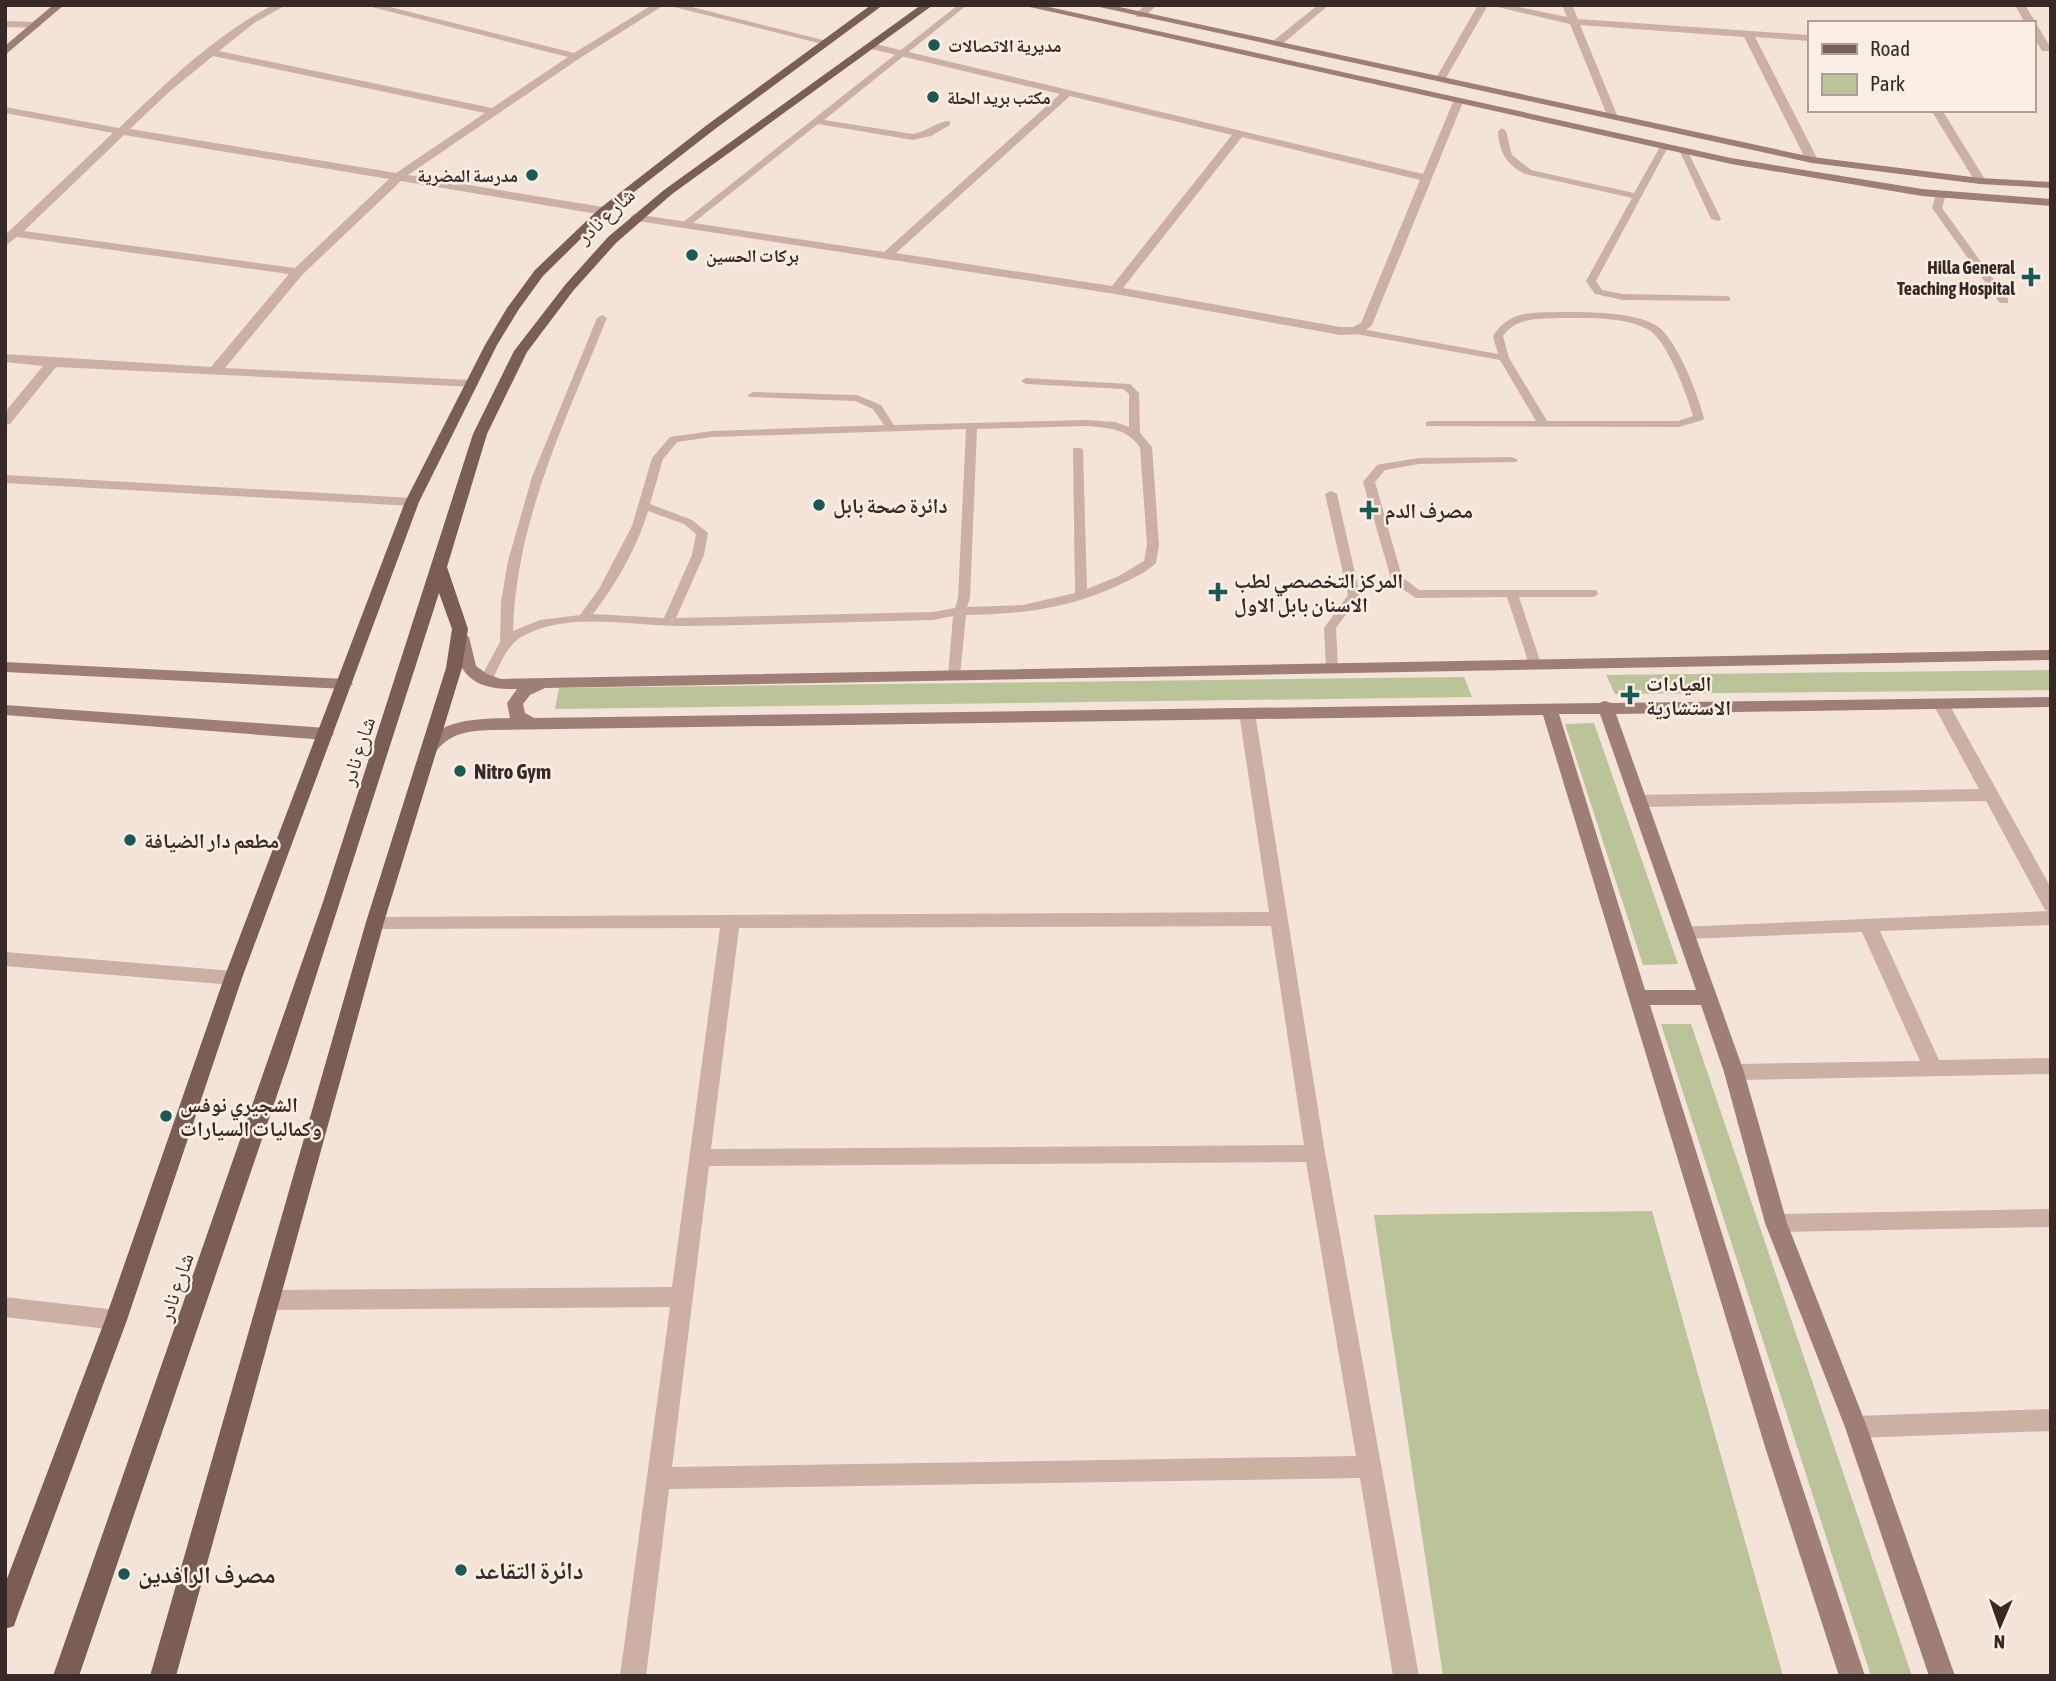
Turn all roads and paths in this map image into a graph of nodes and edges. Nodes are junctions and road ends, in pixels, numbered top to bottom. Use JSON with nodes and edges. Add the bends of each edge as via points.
{"nodes":[{"id":1,"x":59,"y":5,"type":"edge"},
{"id":2,"x":281,"y":5,"type":"edge"},
{"id":3,"x":369,"y":5,"type":"edge"},
{"id":4,"x":659,"y":5,"type":"edge"},
{"id":5,"x":671,"y":5,"type":"edge"},
{"id":6,"x":878,"y":5,"type":"edge"},
{"id":7,"x":928,"y":5,"type":"edge"},
{"id":8,"x":963,"y":5,"type":"edge"},
{"id":9,"x":1026,"y":5,"type":"edge"},
{"id":10,"x":1095,"y":5,"type":"edge"},
{"id":11,"x":1153,"y":5,"type":"edge"},
{"id":12,"x":1324,"y":5,"type":"edge"},
{"id":13,"x":1483,"y":5,"type":"edge"},
{"id":14,"x":1494,"y":5,"type":"edge"},
{"id":15,"x":1566,"y":5,"type":"edge"},
{"id":16,"x":2020,"y":5,"type":"edge"},
{"id":17,"x":1140,"y":15,"type":"junction"},
{"id":18,"x":2030,"y":21,"type":"edge"},
{"id":19,"x":1576,"y":22,"type":"junction"},
{"id":20,"x":5,"y":24,"type":"edge"},
{"id":21,"x":36,"y":24,"type":"junction"},
{"id":22,"x":2035,"y":30,"type":"edge"},
{"id":23,"x":1748,"y":34,"type":"junction"},
{"id":24,"x":1808,"y":38,"type":"edge"},
{"id":25,"x":826,"y":41,"type":"junction"},
{"id":26,"x":1277,"y":43,"type":"junction"},
{"id":27,"x":872,"y":46,"type":"junction"},
{"id":28,"x":2049,"y":49,"type":"edge"},
{"id":29,"x":5,"y":52,"type":"edge"},
{"id":30,"x":212,"y":53,"type":"junction"},
{"id":31,"x":903,"y":54,"type":"junction"},
{"id":32,"x":576,"y":56,"type":"junction"},
{"id":33,"x":1441,"y":78,"type":"junction"},
{"id":34,"x":1497,"y":90,"type":"junction"},
{"id":35,"x":1067,"y":93,"type":"junction"},
{"id":36,"x":1546,"y":101,"type":"junction"},
{"id":37,"x":1458,"y":102,"type":"junction"},
{"id":38,"x":761,"y":103,"type":"junction"},
{"id":39,"x":787,"y":107,"type":"junction"},
{"id":40,"x":1480,"y":107,"type":"junction"},
{"id":41,"x":5,"y":110,"type":"edge"},
{"id":42,"x":494,"y":112,"type":"junction"},
{"id":43,"x":1937,"y":112,"type":"edge"},
{"id":44,"x":1612,"y":115,"type":"junction"},
{"id":45,"x":1524,"y":117,"type":"junction"},
{"id":46,"x":817,"y":121,"type":"junction"},
{"id":47,"x":947,"y":123,"type":"dead end"},
{"id":48,"x":711,"y":127,"type":"junction"},
{"id":49,"x":120,"y":131,"type":"junction"},
{"id":50,"x":737,"y":131,"type":"junction"},
{"id":51,"x":1502,"y":131,"type":"dead end"},
{"id":52,"x":1239,"y":134,"type":"junction"},
{"id":53,"x":1664,"y":147,"type":"junction"},
{"id":54,"x":1684,"y":152,"type":"junction"},
{"id":55,"x":1812,"y":160,"type":"junction"},
{"id":56,"x":397,"y":178,"type":"junction"},
{"id":57,"x":1427,"y":178,"type":"junction"},
{"id":58,"x":1980,"y":181,"type":"junction"},
{"id":59,"x":2051,"y":185,"type":"edge"},
{"id":60,"x":1941,"y":194,"type":"junction"},
{"id":61,"x":1637,"y":197,"type":"junction"},
{"id":62,"x":2051,"y":203,"type":"edge"},
{"id":63,"x":603,"y":211,"type":"junction"},
{"id":64,"x":635,"y":218,"type":"junction"},
{"id":65,"x":1716,"y":219,"type":"dead end"},
{"id":66,"x":685,"y":225,"type":"junction"},
{"id":67,"x":10,"y":238,"type":"edge"},
{"id":68,"x":886,"y":256,"type":"junction"},
{"id":69,"x":298,"y":272,"type":"junction"},
{"id":70,"x":1115,"y":290,"type":"junction"},
{"id":71,"x":1726,"y":299,"type":"dead end"},
{"id":72,"x":2004,"y":301,"type":"dead end"},
{"id":73,"x":602,"y":318,"type":"dead end"},
{"id":74,"x":1356,"y":331,"type":"junction"},
{"id":75,"x":5,"y":358,"type":"edge"},
{"id":76,"x":1504,"y":358,"type":"junction"},
{"id":77,"x":52,"y":363,"type":"junction"},
{"id":78,"x":216,"y":370,"type":"junction"},
{"id":79,"x":1026,"y":381,"type":"dead end"},
{"id":80,"x":471,"y":384,"type":"junction"},
{"id":81,"x":753,"y":395,"type":"dead end"},
{"id":82,"x":5,"y":421,"type":"edge"},
{"id":83,"x":1430,"y":424,"type":"dead end"},
{"id":84,"x":1543,"y":424,"type":"junction"},
{"id":85,"x":972,"y":426,"type":"junction"},
{"id":86,"x":890,"y":427,"type":"junction"},
{"id":87,"x":1135,"y":433,"type":"junction"},
{"id":88,"x":1077,"y":450,"type":"dead end"},
{"id":89,"x":1512,"y":460,"type":"dead end"},
{"id":90,"x":5,"y":479,"type":"edge"},
{"id":91,"x":1331,"y":494,"type":"dead end"},
{"id":92,"x":412,"y":502,"type":"junction"},
{"id":93,"x":644,"y":506,"type":"junction"},
{"id":94,"x":444,"y":554,"type":"junction"},
{"id":95,"x":1513,"y":593,"type":"junction"},
{"id":96,"x":1592,"y":593,"type":"dead end"},
{"id":97,"x":1080,"y":594,"type":"junction"},
{"id":98,"x":960,"y":611,"type":"junction"},
{"id":99,"x":585,"y":617,"type":"junction"},
{"id":100,"x":668,"y":622,"type":"junction"},
{"id":101,"x":461,"y":632,"type":"junction"},
{"id":102,"x":506,"y":642,"type":"junction"},
{"id":103,"x":2051,"y":655,"type":"edge"},
{"id":104,"x":1535,"y":664,"type":"junction"},
{"id":105,"x":5,"y":667,"type":"edge"},
{"id":106,"x":1332,"y":668,"type":"junction"},
{"id":107,"x":954,"y":676,"type":"junction"},
{"id":108,"x":485,"y":681,"type":"junction"},
{"id":109,"x":553,"y":683,"type":"junction"},
{"id":110,"x":345,"y":684,"type":"junction"},
{"id":111,"x":2051,"y":702,"type":"edge"},
{"id":112,"x":1941,"y":704,"type":"junction"},
{"id":113,"x":1605,"y":706,"type":"junction"},
{"id":114,"x":1549,"y":708,"type":"junction"},
{"id":115,"x":5,"y":710,"type":"edge"},
{"id":116,"x":1247,"y":713,"type":"junction"},
{"id":117,"x":542,"y":724,"type":"junction"},
{"id":118,"x":326,"y":734,"type":"junction"},
{"id":119,"x":425,"y":755,"type":"junction"},
{"id":120,"x":1990,"y":796,"type":"junction"},
{"id":121,"x":1638,"y":801,"type":"junction"},
{"id":122,"x":2051,"y":905,"type":"edge"},
{"id":123,"x":2051,"y":918,"type":"edge"},
{"id":124,"x":1280,"y":919,"type":"junction"},
{"id":125,"x":375,"y":922,"type":"junction"},
{"id":126,"x":730,"y":923,"type":"junction"},
{"id":127,"x":1868,"y":925,"type":"junction"},
{"id":128,"x":1686,"y":932,"type":"junction"},
{"id":129,"x":5,"y":959,"type":"edge"},
{"id":130,"x":233,"y":978,"type":"junction"},
{"id":131,"x":1637,"y":998,"type":"junction"},
{"id":132,"x":1707,"y":998,"type":"junction"},
{"id":133,"x":2051,"y":1066,"type":"edge"},
{"id":134,"x":1933,"y":1068,"type":"junction"},
{"id":135,"x":1734,"y":1072,"type":"junction"},
{"id":136,"x":1315,"y":1153,"type":"junction"},
{"id":137,"x":699,"y":1158,"type":"junction"},
{"id":138,"x":2051,"y":1218,"type":"edge"},
{"id":139,"x":1776,"y":1223,"type":"junction"},
{"id":140,"x":681,"y":1297,"type":"junction"},
{"id":141,"x":268,"y":1300,"type":"junction"},
{"id":142,"x":5,"y":1307,"type":"edge"},
{"id":143,"x":116,"y":1320,"type":"junction"},
{"id":144,"x":2051,"y":1420,"type":"edge"},
{"id":145,"x":1856,"y":1427,"type":"junction"},
{"id":146,"x":1371,"y":1467,"type":"junction"},
{"id":147,"x":658,"y":1478,"type":"junction"},
{"id":148,"x":5,"y":1616,"type":"edge"},
{"id":149,"x":163,"y":1669,"type":"edge"},
{"id":150,"x":66,"y":1676,"type":"edge"},
{"id":151,"x":633,"y":1676,"type":"edge"},
{"id":152,"x":1406,"y":1676,"type":"edge"},
{"id":153,"x":1852,"y":1676,"type":"edge"},
{"id":154,"x":1942,"y":1676,"type":"edge"}],
"edges":[{"from":1,"to":21,"type":"street"},
{"from":2,"to":30,"type":"street","via":[[250,21]]},
{"from":3,"to":32,"type":"street"},
{"from":4,"to":32,"type":"street"},
{"from":5,"to":25,"type":"street"},
{"from":6,"to":25,"type":"main road","name":"شارع نادر"},
{"from":7,"to":27,"type":"main road","name":"شارع نادر"},
{"from":8,"to":31,"type":"lane"},
{"from":9,"to":37,"type":"street"},
{"from":10,"to":17,"type":"street"},
{"from":11,"to":17,"type":"street"},
{"from":12,"to":26,"type":"street"},
{"from":13,"to":33,"type":"street"},
{"from":14,"to":19,"type":"street"},
{"from":15,"to":19,"type":"street"},
{"from":16,"to":18,"type":"street"},
{"from":17,"to":26,"type":"street"},
{"from":19,"to":23,"type":"street"},
{"from":19,"to":44,"type":"street"},
{"from":20,"to":21,"type":"street"},
{"from":21,"to":29,"type":"street"},
{"from":22,"to":28,"type":"street"},
{"from":23,"to":24,"type":"street"},
{"from":23,"to":55,"type":"street"},
{"from":25,"to":38,"type":"main road","name":"شارع نادر"},
{"from":26,"to":33,"type":"street"},
{"from":27,"to":31,"type":"street"},
{"from":27,"to":39,"type":"main road","name":"شارع نادر"},
{"from":30,"to":42,"type":"street"},
{"from":30,"to":49,"type":"street"},
{"from":31,"to":35,"type":"street"},
{"from":31,"to":46,"type":"lane"},
{"from":32,"to":42,"type":"street"},
{"from":33,"to":34,"type":"street"},
{"from":34,"to":36,"type":"street"},
{"from":34,"to":40,"type":"street","via":[[1502,94],[1500,101]]},
{"from":35,"to":52,"type":"street"},
{"from":35,"to":68,"type":"street"},
{"from":36,"to":44,"type":"street"},
{"from":36,"to":45,"type":"street","via":[[1525,103],[1520,108]]},
{"from":37,"to":40,"type":"street"},
{"from":37,"to":57,"type":"street"},
{"from":38,"to":39,"type":"main road"},
{"from":38,"to":48,"type":"main road","name":"شارع نادر"},
{"from":39,"to":50,"type":"main road","name":"شارع نادر"},
{"from":40,"to":45,"type":"street"},
{"from":41,"to":49,"type":"street"},
{"from":42,"to":56,"type":"street"},
{"from":43,"to":58,"type":"street"},
{"from":44,"to":55,"type":"street"},
{"from":45,"to":53,"type":"street"},
{"from":46,"to":47,"type":"lane","via":[[913,136]]},
{"from":46,"to":66,"type":"lane"},
{"from":48,"to":50,"type":"main road"},
{"from":48,"to":63,"type":"main road","name":"شارع نادر"},
{"from":49,"to":56,"type":"street"},
{"from":49,"to":67,"type":"street"},
{"from":50,"to":64,"type":"main road","name":"شارع نادر"},
{"from":51,"to":61,"type":"lane","via":[[1503,152],[1528,172]]},
{"from":52,"to":57,"type":"street"},
{"from":52,"to":70,"type":"street"},
{"from":53,"to":54,"type":"street"},
{"from":53,"to":61,"type":"lane"},
{"from":54,"to":60,"type":"street","via":[[1817,178]]},
{"from":54,"to":65,"type":"lane"},
{"from":55,"to":58,"type":"street"},
{"from":56,"to":63,"type":"street"},
{"from":56,"to":69,"type":"street"},
{"from":57,"to":74,"type":"street","via":[[1366,325]]},
{"from":58,"to":59,"type":"street"},
{"from":60,"to":62,"type":"street"},
{"from":60,"to":72,"type":"lane","via":[[1937,208]]},
{"from":61,"to":71,"type":"lane","via":[[1591,281],[1599,292],[1623,297]]},
{"from":63,"to":80,"type":"main road","name":"شارع نادر","via":[[539,273],[513,308]]},
{"from":64,"to":66,"type":"street"},
{"from":64,"to":94,"type":"main road","name":"شارع نادر","via":[[590,263],[521,351],[480,434]]},
{"from":66,"to":68,"type":"street"},
{"from":67,"to":69,"type":"street"},
{"from":68,"to":70,"type":"street"},
{"from":69,"to":78,"type":"street"},
{"from":70,"to":74,"type":"street"},
{"from":73,"to":102,"type":"lane","via":[[526,517],[507,594]]},
{"from":74,"to":76,"type":"lane"},
{"from":75,"to":77,"type":"street"},
{"from":76,"to":84,"type":"lane"},
{"from":76,"to":84,"type":"lane","via":[[1498,336],[1508,322],[1534,316],[1646,323],[1658,332],[1694,399],[1699,418],[1679,424]]},
{"from":77,"to":78,"type":"street"},
{"from":77,"to":82,"type":"street"},
{"from":78,"to":80,"type":"street"},
{"from":79,"to":87,"type":"lane","via":[[1126,386],[1134,393]]},
{"from":80,"to":92,"type":"main road","name":"شارع نادر"},
{"from":81,"to":86,"type":"lane","via":[[857,398],[877,407]]},
{"from":83,"to":84,"type":"lane"},
{"from":85,"to":86,"type":"lane"},
{"from":85,"to":87,"type":"lane","via":[[1086,423],[1115,425]]},
{"from":85,"to":98,"type":"lane"},
{"from":86,"to":93,"type":"lane","via":[[674,439],[658,457]]},
{"from":87,"to":97,"type":"lane","via":[[1146,447],[1153,545],[1150,563],[1134,574]]},
{"from":88,"to":97,"type":"lane"},
{"from":89,"to":95,"type":"lane","via":[[1419,461],[1381,467],[1369,482],[1396,579],[1416,594]]},
{"from":90,"to":92,"type":"street"},
{"from":91,"to":106,"type":"lane","via":[[1354,595],[1330,628]]},
{"from":92,"to":110,"type":"main road","name":"شارع نادر"},
{"from":93,"to":99,"type":"lane","via":[[610,579]]},
{"from":93,"to":100,"type":"lane","via":[[688,522],[702,533],[698,555]]},
{"from":94,"to":101,"type":"main road","via":[[442,581]]},
{"from":94,"to":150,"type":"main road","name":"شارع نادر","via":[[295,1017]]},
{"from":95,"to":96,"type":"lane"},
{"from":95,"to":104,"type":"lane"},
{"from":97,"to":98,"type":"lane","via":[[1031,609]]},
{"from":98,"to":100,"type":"lane","via":[[933,616]]},
{"from":98,"to":107,"type":"lane"},
{"from":99,"to":100,"type":"lane"},
{"from":99,"to":102,"type":"lane","via":[[526,629]]},
{"from":101,"to":108,"type":"street","via":[[464,662],[472,674]]},
{"from":101,"to":119,"type":"main road"},
{"from":102,"to":108,"type":"lane"},
{"from":103,"to":104,"type":"street"},
{"from":104,"to":106,"type":"street"},
{"from":105,"to":110,"type":"street"},
{"from":106,"to":107,"type":"street"},
{"from":107,"to":109,"type":"street"},
{"from":108,"to":109,"type":"street"},
{"from":109,"to":117,"type":"street","via":[[524,691],[515,703],[523,721]]},
{"from":110,"to":118,"type":"main road","name":"شارع نادر"},
{"from":111,"to":112,"type":"street"},
{"from":112,"to":113,"type":"street"},
{"from":112,"to":120,"type":"street"},
{"from":113,"to":114,"type":"street"},
{"from":113,"to":121,"type":"street"},
{"from":114,"to":116,"type":"street"},
{"from":114,"to":131,"type":"street"},
{"from":115,"to":118,"type":"street"},
{"from":116,"to":117,"type":"street"},
{"from":116,"to":124,"type":"street"},
{"from":117,"to":119,"type":"street","via":[[467,726],[447,731]]},
{"from":118,"to":130,"type":"main road","name":"شارع نادر"},
{"from":119,"to":125,"type":"main road"},
{"from":120,"to":121,"type":"street"},
{"from":120,"to":122,"type":"street"},
{"from":121,"to":128,"type":"street"},
{"from":123,"to":127,"type":"street"},
{"from":124,"to":126,"type":"street"},
{"from":124,"to":136,"type":"street"},
{"from":125,"to":126,"type":"street"},
{"from":125,"to":141,"type":"main road"},
{"from":126,"to":137,"type":"street"},
{"from":127,"to":128,"type":"street"},
{"from":127,"to":134,"type":"street"},
{"from":128,"to":132,"type":"street"},
{"from":129,"to":130,"type":"street"},
{"from":130,"to":143,"type":"main road","name":"شارع نادر"},
{"from":131,"to":132,"type":"street"},
{"from":131,"to":153,"type":"street"},
{"from":132,"to":135,"type":"street"},
{"from":133,"to":134,"type":"street"},
{"from":134,"to":135,"type":"street"},
{"from":135,"to":139,"type":"street"},
{"from":136,"to":137,"type":"street"},
{"from":136,"to":146,"type":"street"},
{"from":137,"to":140,"type":"street"},
{"from":138,"to":139,"type":"street"},
{"from":139,"to":145,"type":"street"},
{"from":140,"to":141,"type":"street"},
{"from":140,"to":147,"type":"street"},
{"from":141,"to":149,"type":"main road"},
{"from":142,"to":143,"type":"street"},
{"from":143,"to":148,"type":"main road","name":"شارع نادر"},
{"from":144,"to":145,"type":"street"},
{"from":145,"to":154,"type":"street"},
{"from":146,"to":147,"type":"street"},
{"from":146,"to":152,"type":"street"},
{"from":147,"to":151,"type":"street"}]}
